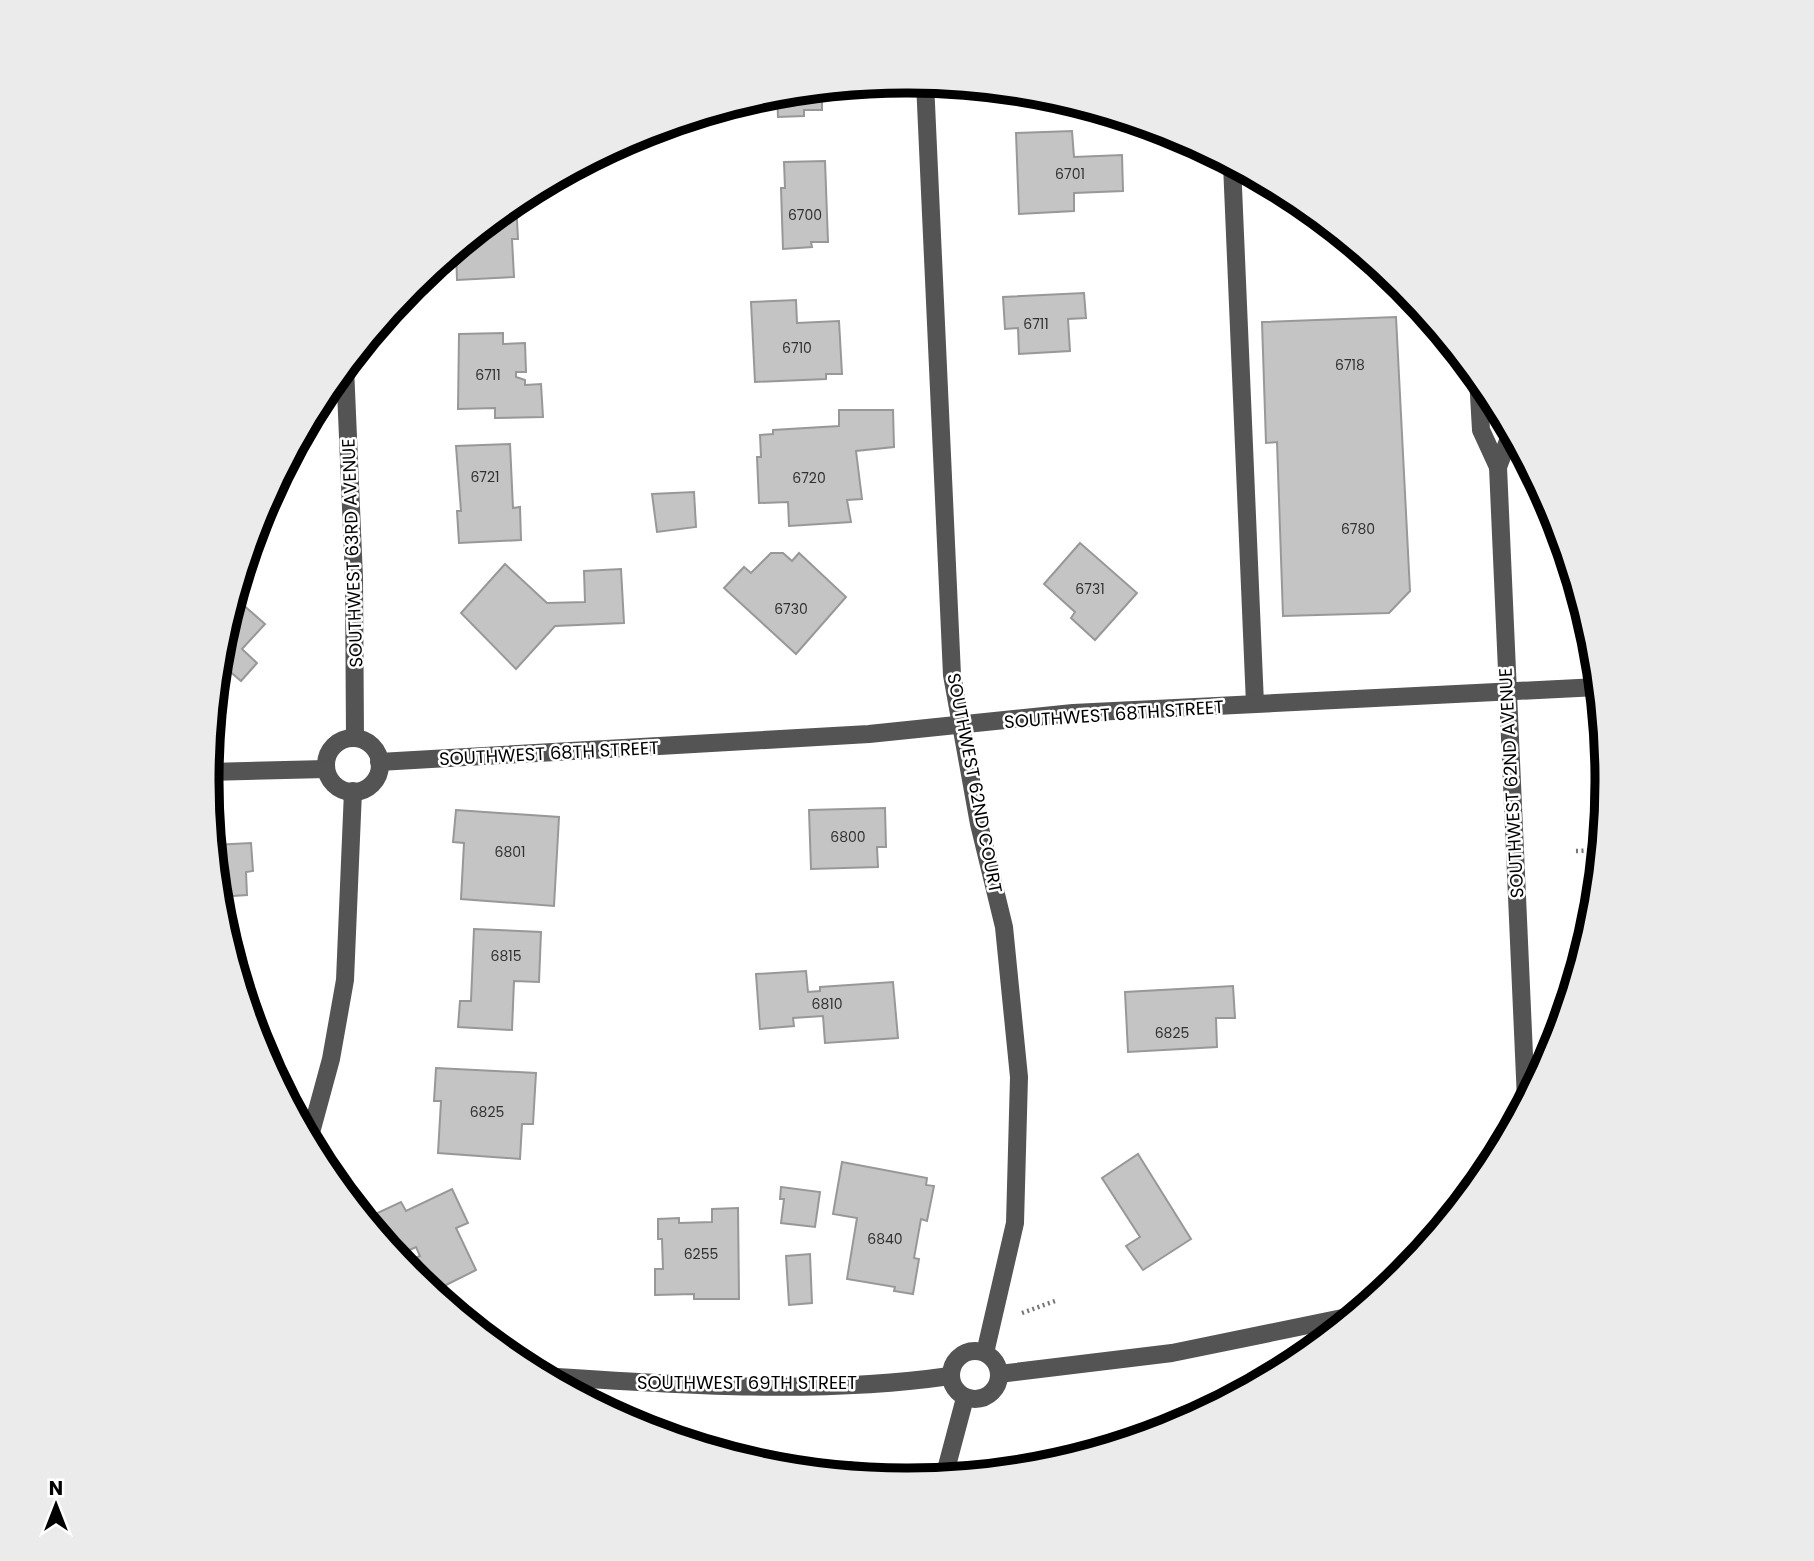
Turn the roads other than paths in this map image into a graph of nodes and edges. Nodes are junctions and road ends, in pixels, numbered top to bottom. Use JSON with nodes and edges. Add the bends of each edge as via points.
{"nodes":[{"id":1,"x":926,"y":93,"type":"edge"},
{"id":2,"x":1232,"y":175,"type":"edge"},
{"id":3,"x":346,"y":383,"type":"edge"},
{"id":4,"x":1479,"y":398,"type":"edge"},
{"id":5,"x":1507,"y":444,"type":"edge"},
{"id":6,"x":1497,"y":467,"type":"junction"},
{"id":7,"x":1588,"y":688,"type":"edge"},
{"id":8,"x":1507,"y":692,"type":"junction"},
{"id":9,"x":1255,"y":705,"type":"junction"},
{"id":10,"x":961,"y":725,"type":"junction"},
{"id":11,"x":355,"y":738,"type":"junction"},
{"id":12,"x":379,"y":762,"type":"junction"},
{"id":13,"x":326,"y":769,"type":"junction"},
{"id":14,"x":219,"y":772,"type":"edge"},
{"id":15,"x":353,"y":792,"type":"junction"},
{"id":16,"x":1525,"y":1082,"type":"edge"},
{"id":17,"x":313,"y":1127,"type":"edge"},
{"id":18,"x":1332,"y":1321,"type":"edge"},
{"id":19,"x":985,"y":1353,"type":"junction"},
{"id":20,"x":999,"y":1374,"type":"junction"},
{"id":21,"x":950,"y":1376,"type":"junction"},
{"id":22,"x":565,"y":1377,"type":"edge"},
{"id":23,"x":965,"y":1398,"type":"junction"},
{"id":24,"x":947,"y":1467,"type":"edge"}],
"edges":[{"from":1,"to":10,"type":"street","name":"SOUTHWEST 62ND COURT","via":[[952,675]]},
{"from":2,"to":9,"type":"street"},
{"from":3,"to":11,"type":"street","name":"SOUTHWEST 63RD AVENUE","via":[[355,578]]},
{"from":4,"to":6,"type":"street","name":"SOUTHWEST 62ND AVENUE","via":[[1481,430]]},
{"from":5,"to":6,"type":"street","name":"SOUTHWEST 62ND AVENUE"},
{"from":6,"to":8,"type":"street","name":"SOUTHWEST 62ND AVENUE"},
{"from":7,"to":8,"type":"street","name":"SOUTHWEST 68TH STREET"},
{"from":8,"to":9,"type":"street","name":"SOUTHWEST 68TH STREET"},
{"from":8,"to":16,"type":"street","name":"SOUTHWEST 62ND AVENUE"},
{"from":9,"to":10,"type":"street","name":"SOUTHWEST 68TH STREET","via":[[1073,713]]},
{"from":10,"to":12,"type":"street","name":"SOUTHWEST 68TH STREET"},
{"from":10,"to":19,"type":"street","name":"SOUTHWEST 62ND COURT","via":[[1004,927],[1020,1077],[1016,1223]]},
{"from":11,"to":12,"type":"street","via":[[371,744]]},
{"from":11,"to":13,"type":"street","via":[[331,749]]},
{"from":12,"to":15,"type":"street","via":[[372,783]]},
{"from":13,"to":14,"type":"street"},
{"from":13,"to":15,"type":"street","via":[[340,789]]},
{"from":15,"to":17,"type":"street","via":[[345,980]]},
{"from":18,"to":20,"type":"street","via":[[1172,1353]]},
{"from":19,"to":20,"type":"street","via":[[994,1359]]},
{"from":19,"to":21,"type":"street","via":[[961,1355]]},
{"from":20,"to":23,"type":"street","via":[[989,1395]]},
{"from":21,"to":22,"type":"street","name":"SOUTHWEST 69TH STREET","via":[[781,1385]]},
{"from":21,"to":23,"type":"street","via":[[954,1389]]},
{"from":23,"to":24,"type":"street"}]}
